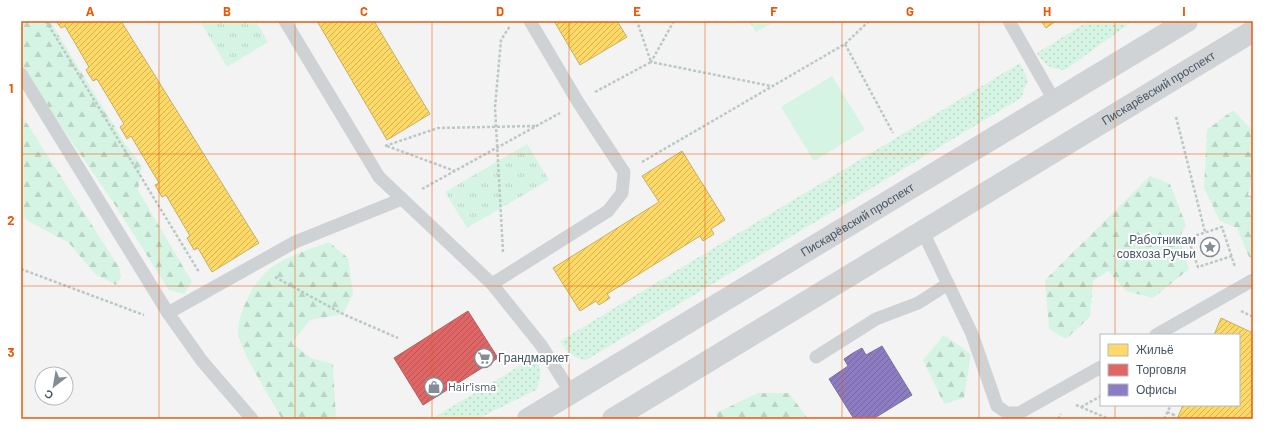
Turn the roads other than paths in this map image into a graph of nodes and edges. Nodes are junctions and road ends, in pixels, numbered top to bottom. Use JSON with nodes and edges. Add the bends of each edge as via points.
{"nodes":[{"id":1,"x":285,"y":21,"type":"edge"},
{"id":2,"x":530,"y":21,"type":"edge"},
{"id":3,"x":1009,"y":21,"type":"edge"},
{"id":4,"x":1187,"y":21,"type":"edge"},
{"id":5,"x":1253,"y":31,"type":"edge"},
{"id":6,"x":21,"y":74,"type":"edge"},
{"id":7,"x":1054,"y":100,"type":"junction"},
{"id":8,"x":402,"y":199,"type":"junction"},
{"id":9,"x":923,"y":232,"type":"junction"},
{"id":10,"x":1253,"y":280,"type":"edge"},
{"id":11,"x":492,"y":284,"type":"junction"},
{"id":12,"x":948,"y":284,"type":"junction"},
{"id":13,"x":168,"y":313,"type":"junction"},
{"id":14,"x":1158,"y":334,"type":"edge"},
{"id":15,"x":816,"y":357,"type":"dead end"},
{"id":16,"x":1100,"y":368,"type":"edge"},
{"id":17,"x":571,"y":393,"type":"junction"},
{"id":18,"x":252,"y":419,"type":"edge"},
{"id":19,"x":528,"y":419,"type":"edge"},
{"id":20,"x":613,"y":419,"type":"edge"}],
"edges":[{"from":1,"to":8,"type":"lane","via":[[379,177]]},
{"from":2,"to":11,"type":"lane","via":[[578,102],[624,172],[622,193],[608,212]]},
{"from":3,"to":7,"type":"lane"},
{"from":4,"to":7,"type":"main road","name":"Пискарёвский проспект"},
{"from":5,"to":9,"type":"main road","name":"Пискарёвский проспект"},
{"from":6,"to":13,"type":"lane"},
{"from":7,"to":17,"type":"main road","name":"Пискарёвский проспект"},
{"from":8,"to":11,"type":"lane"},
{"from":8,"to":13,"type":"lane","via":[[295,242]]},
{"from":9,"to":12,"type":"lane"},
{"from":9,"to":20,"type":"main road","name":"Пискарёвский проспект"},
{"from":10,"to":14,"type":"lane"},
{"from":11,"to":17,"type":"lane","via":[[541,345]]},
{"from":12,"to":15,"type":"lane","via":[[918,303],[876,319]]},
{"from":12,"to":16,"type":"lane","via":[[972,334],[997,406],[1007,413],[1019,414]]},
{"from":13,"to":18,"type":"lane","via":[[202,361]]},
{"from":17,"to":19,"type":"main road","name":"Пискарёвский проспект"}]}
